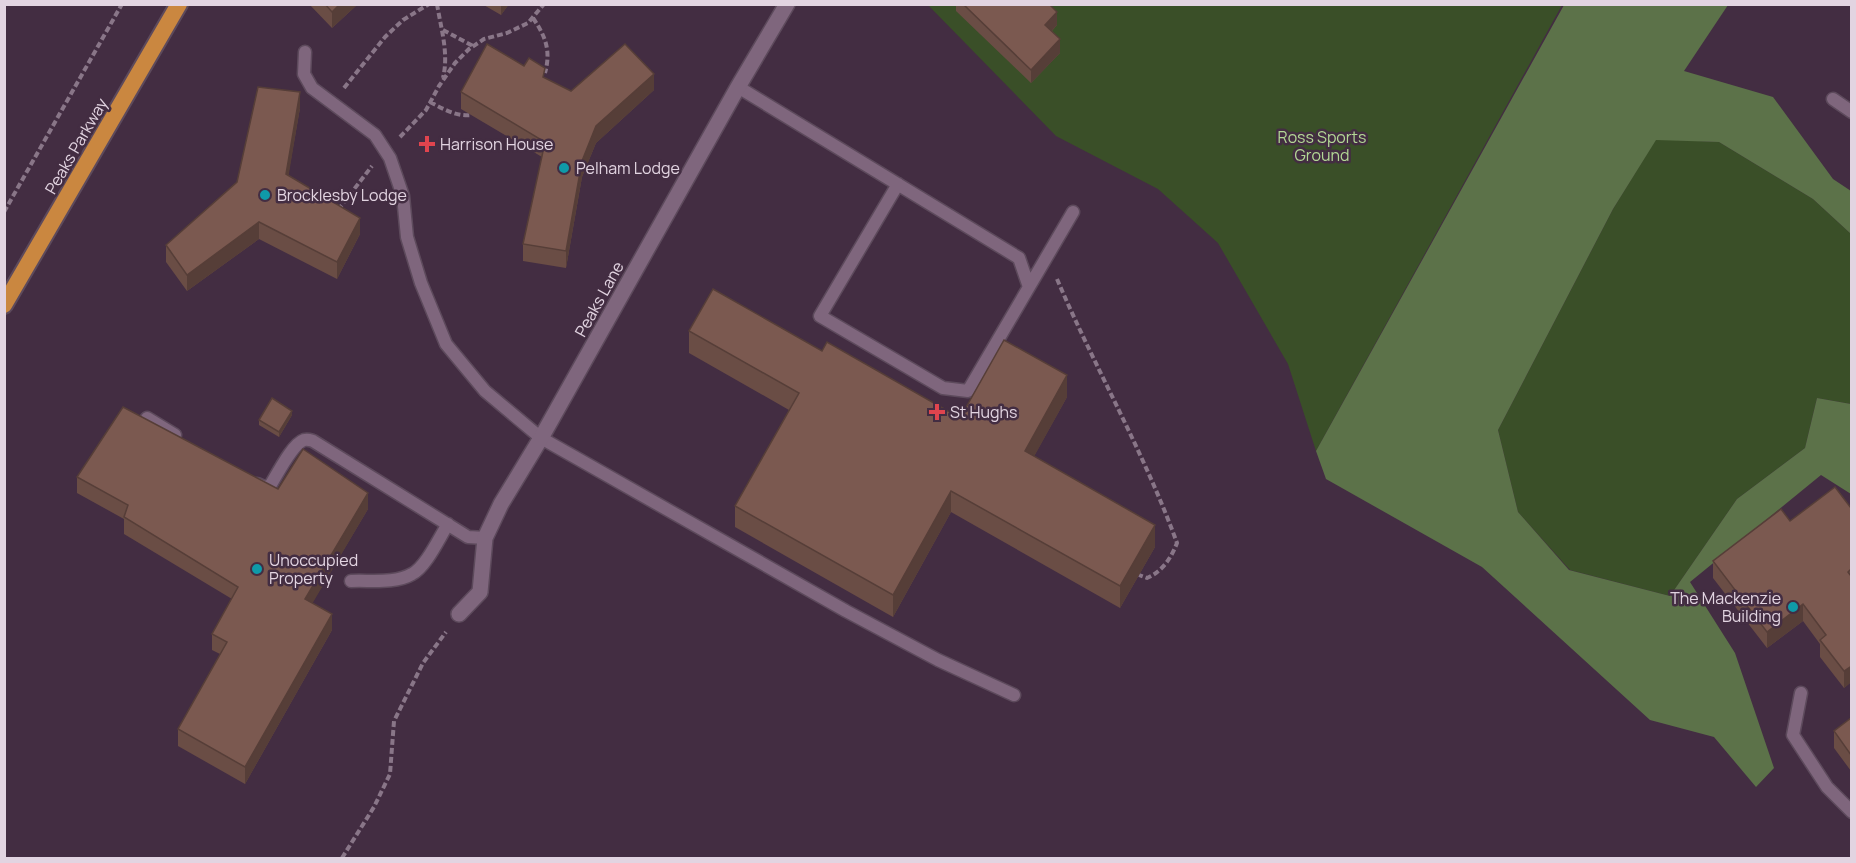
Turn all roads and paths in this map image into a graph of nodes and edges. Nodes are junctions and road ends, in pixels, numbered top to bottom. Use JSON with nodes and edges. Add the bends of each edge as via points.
{"nodes":[{"id":1,"x":122,"y":4,"type":"edge"},
{"id":2,"x":179,"y":4,"type":"edge"},
{"id":3,"x":429,"y":4,"type":"edge"},
{"id":4,"x":437,"y":4,"type":"edge"},
{"id":5,"x":544,"y":4,"type":"edge"},
{"id":6,"x":787,"y":4,"type":"edge"},
{"id":7,"x":533,"y":18,"type":"junction"},
{"id":8,"x":442,"y":30,"type":"junction"},
{"id":9,"x":473,"y":46,"type":"junction"},
{"id":10,"x":304,"y":52,"type":"dead end"},
{"id":11,"x":539,"y":81,"type":"edge"},
{"id":12,"x":441,"y":83,"type":"junction"},
{"id":13,"x":738,"y":87,"type":"junction"},
{"id":14,"x":1833,"y":99,"type":"dead end"},
{"id":15,"x":430,"y":102,"type":"junction"},
{"id":16,"x":339,"y":109,"type":"junction"},
{"id":17,"x":1851,"y":112,"type":"edge"},
{"id":18,"x":472,"y":115,"type":"edge"},
{"id":19,"x":386,"y":152,"type":"junction"},
{"id":20,"x":898,"y":184,"type":"junction"},
{"id":21,"x":4,"y":212,"type":"edge"},
{"id":22,"x":1073,"y":212,"type":"dead end"},
{"id":23,"x":333,"y":219,"type":"edge"},
{"id":24,"x":1047,"y":256,"type":"junction"},
{"id":25,"x":1029,"y":287,"type":"junction"},
{"id":26,"x":4,"y":305,"type":"edge"},
{"id":27,"x":147,"y":418,"type":"edge"},
{"id":28,"x":541,"y":438,"type":"junction"},
{"id":29,"x":186,"y":442,"type":"edge"},
{"id":30,"x":245,"y":477,"type":"edge"},
{"id":31,"x":448,"y":524,"type":"junction"},
{"id":32,"x":486,"y":538,"type":"junction"},
{"id":33,"x":1139,"y":575,"type":"edge"},
{"id":34,"x":351,"y":581,"type":"dead end"},
{"id":35,"x":459,"y":614,"type":"joint"},
{"id":36,"x":1801,"y":693,"type":"dead end"},
{"id":37,"x":1014,"y":694,"type":"dead end"},
{"id":38,"x":1851,"y":812,"type":"edge"},
{"id":39,"x":342,"y":858,"type":"edge"}],
"edges":[{"from":1,"to":21,"type":"path"},
{"from":2,"to":26,"type":"highway","name":"Peaks Parkway"},
{"from":3,"to":16,"type":"path","via":[[385,37],[343,91]]},
{"from":4,"to":8,"type":"path"},
{"from":5,"to":7,"type":"path"},
{"from":6,"to":13,"type":"street","name":"Peaks Lane"},
{"from":7,"to":9,"type":"path"},
{"from":7,"to":11,"type":"path","via":[[548,48],[545,73]]},
{"from":8,"to":9,"type":"path"},
{"from":8,"to":12,"type":"path","via":[[446,61]]},
{"from":9,"to":12,"type":"path"},
{"from":10,"to":16,"type":"lane","via":[[304,74],[312,88]]},
{"from":12,"to":15,"type":"path"},
{"from":13,"to":20,"type":"lane"},
{"from":13,"to":28,"type":"street","name":"Peaks Lane"},
{"from":14,"to":17,"type":"lane"},
{"from":15,"to":18,"type":"path","via":[[451,112]]},
{"from":15,"to":19,"type":"path"},
{"from":16,"to":19,"type":"lane","via":[[375,135]]},
{"from":19,"to":23,"type":"path"},
{"from":19,"to":28,"type":"lane","via":[[403,196],[407,237],[421,283],[446,344],[485,391]]},
{"from":20,"to":25,"type":"lane","via":[[1019,258]]},
{"from":20,"to":25,"type":"lane","via":[[820,316],[943,388],[968,391]]},
{"from":22,"to":24,"type":"lane"},
{"from":24,"to":25,"type":"lane"},
{"from":24,"to":33,"type":"path","via":[[1116,401],[1177,543],[1158,574],[1148,578]]},
{"from":27,"to":29,"type":"lane"},
{"from":28,"to":32,"type":"street","name":"Peaks Lane","via":[[501,504]]},
{"from":28,"to":37,"type":"lane","via":[[846,611],[938,660]]},
{"from":30,"to":31,"type":"lane","via":[[270,486],[293,450],[306,439]]},
{"from":31,"to":32,"type":"lane","via":[[468,537]]},
{"from":31,"to":34,"type":"lane","via":[[413,574],[399,579]]},
{"from":32,"to":35,"type":"street","name":"Peaks Lane","via":[[480,592]]},
{"from":35,"to":39,"type":"path","via":[[423,663],[394,721],[390,774]]},
{"from":36,"to":38,"type":"lane","via":[[1793,735],[1827,787]]}]}
